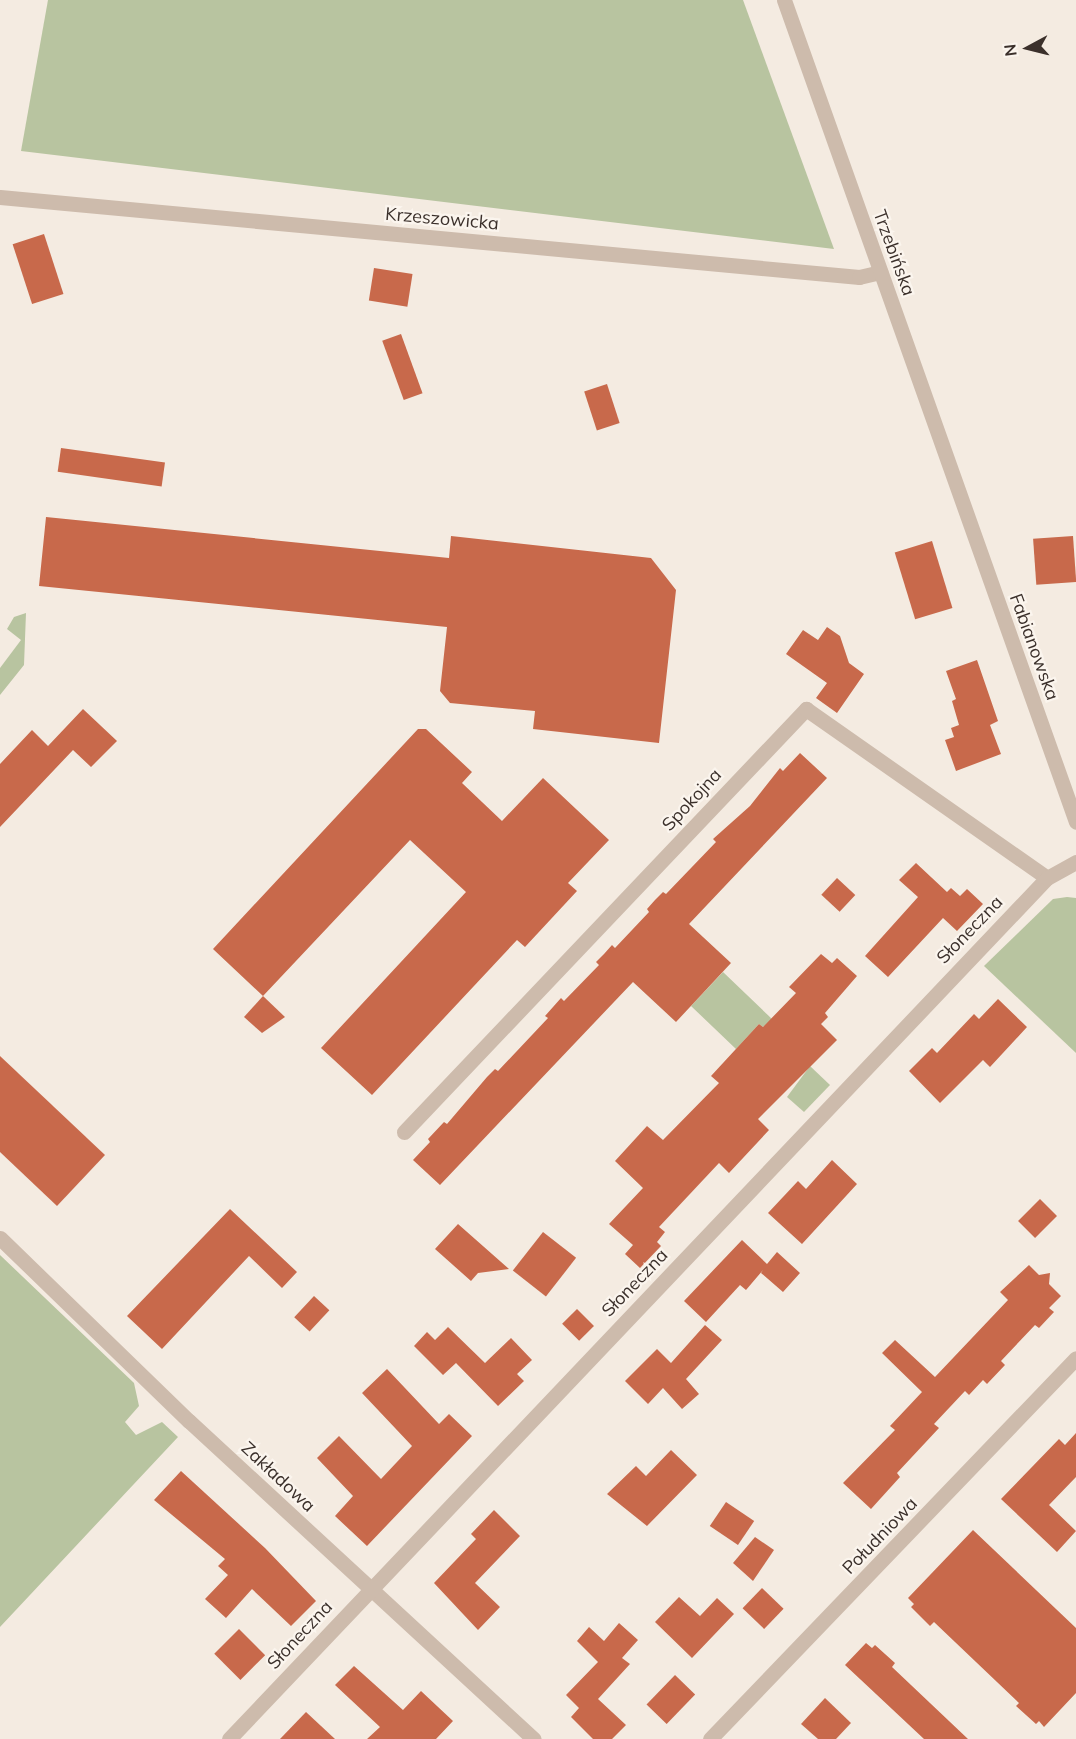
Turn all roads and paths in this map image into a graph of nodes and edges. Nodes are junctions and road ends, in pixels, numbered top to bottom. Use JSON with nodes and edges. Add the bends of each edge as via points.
{"nodes":[{"id":1,"x":784,"y":0,"type":"edge"},
{"id":2,"x":0,"y":197,"type":"edge"},
{"id":3,"x":880,"y":272,"type":"junction"},
{"id":4,"x":968,"y":518,"type":"joint"},
{"id":5,"x":1076,"y":822,"type":"edge"},
{"id":6,"x":1076,"y":862,"type":"edge"},
{"id":7,"x":1047,"y":878,"type":"junction"},
{"id":8,"x":404,"y":1132,"type":"dead end"},
{"id":9,"x":0,"y":1238,"type":"edge"},
{"id":10,"x":1076,"y":1358,"type":"edge"},
{"id":11,"x":371,"y":1589,"type":"junction"},
{"id":12,"x":229,"y":1739,"type":"edge"},
{"id":13,"x":534,"y":1739,"type":"edge"},
{"id":14,"x":710,"y":1739,"type":"edge"}],
"edges":[{"from":1,"to":3,"type":"street","name":"Trzebińska"},
{"from":2,"to":3,"type":"street","name":"Krzeszowicka","via":[[860,277]]},
{"from":3,"to":4,"type":"street","name":"Trzebińska"},
{"from":4,"to":5,"type":"street","name":"Fabianowska"},
{"from":6,"to":7,"type":"street","name":"Słoneczna"},
{"from":7,"to":8,"type":"street","name":"Spokojna","via":[[806,709]]},
{"from":7,"to":11,"type":"street","name":"Słoneczna"},
{"from":9,"to":11,"type":"street","name":"Zakładowa"},
{"from":10,"to":14,"type":"street","name":"Południowa"},
{"from":11,"to":12,"type":"street","name":"Słoneczna"},
{"from":11,"to":13,"type":"street","name":"Zakładowa"}]}
